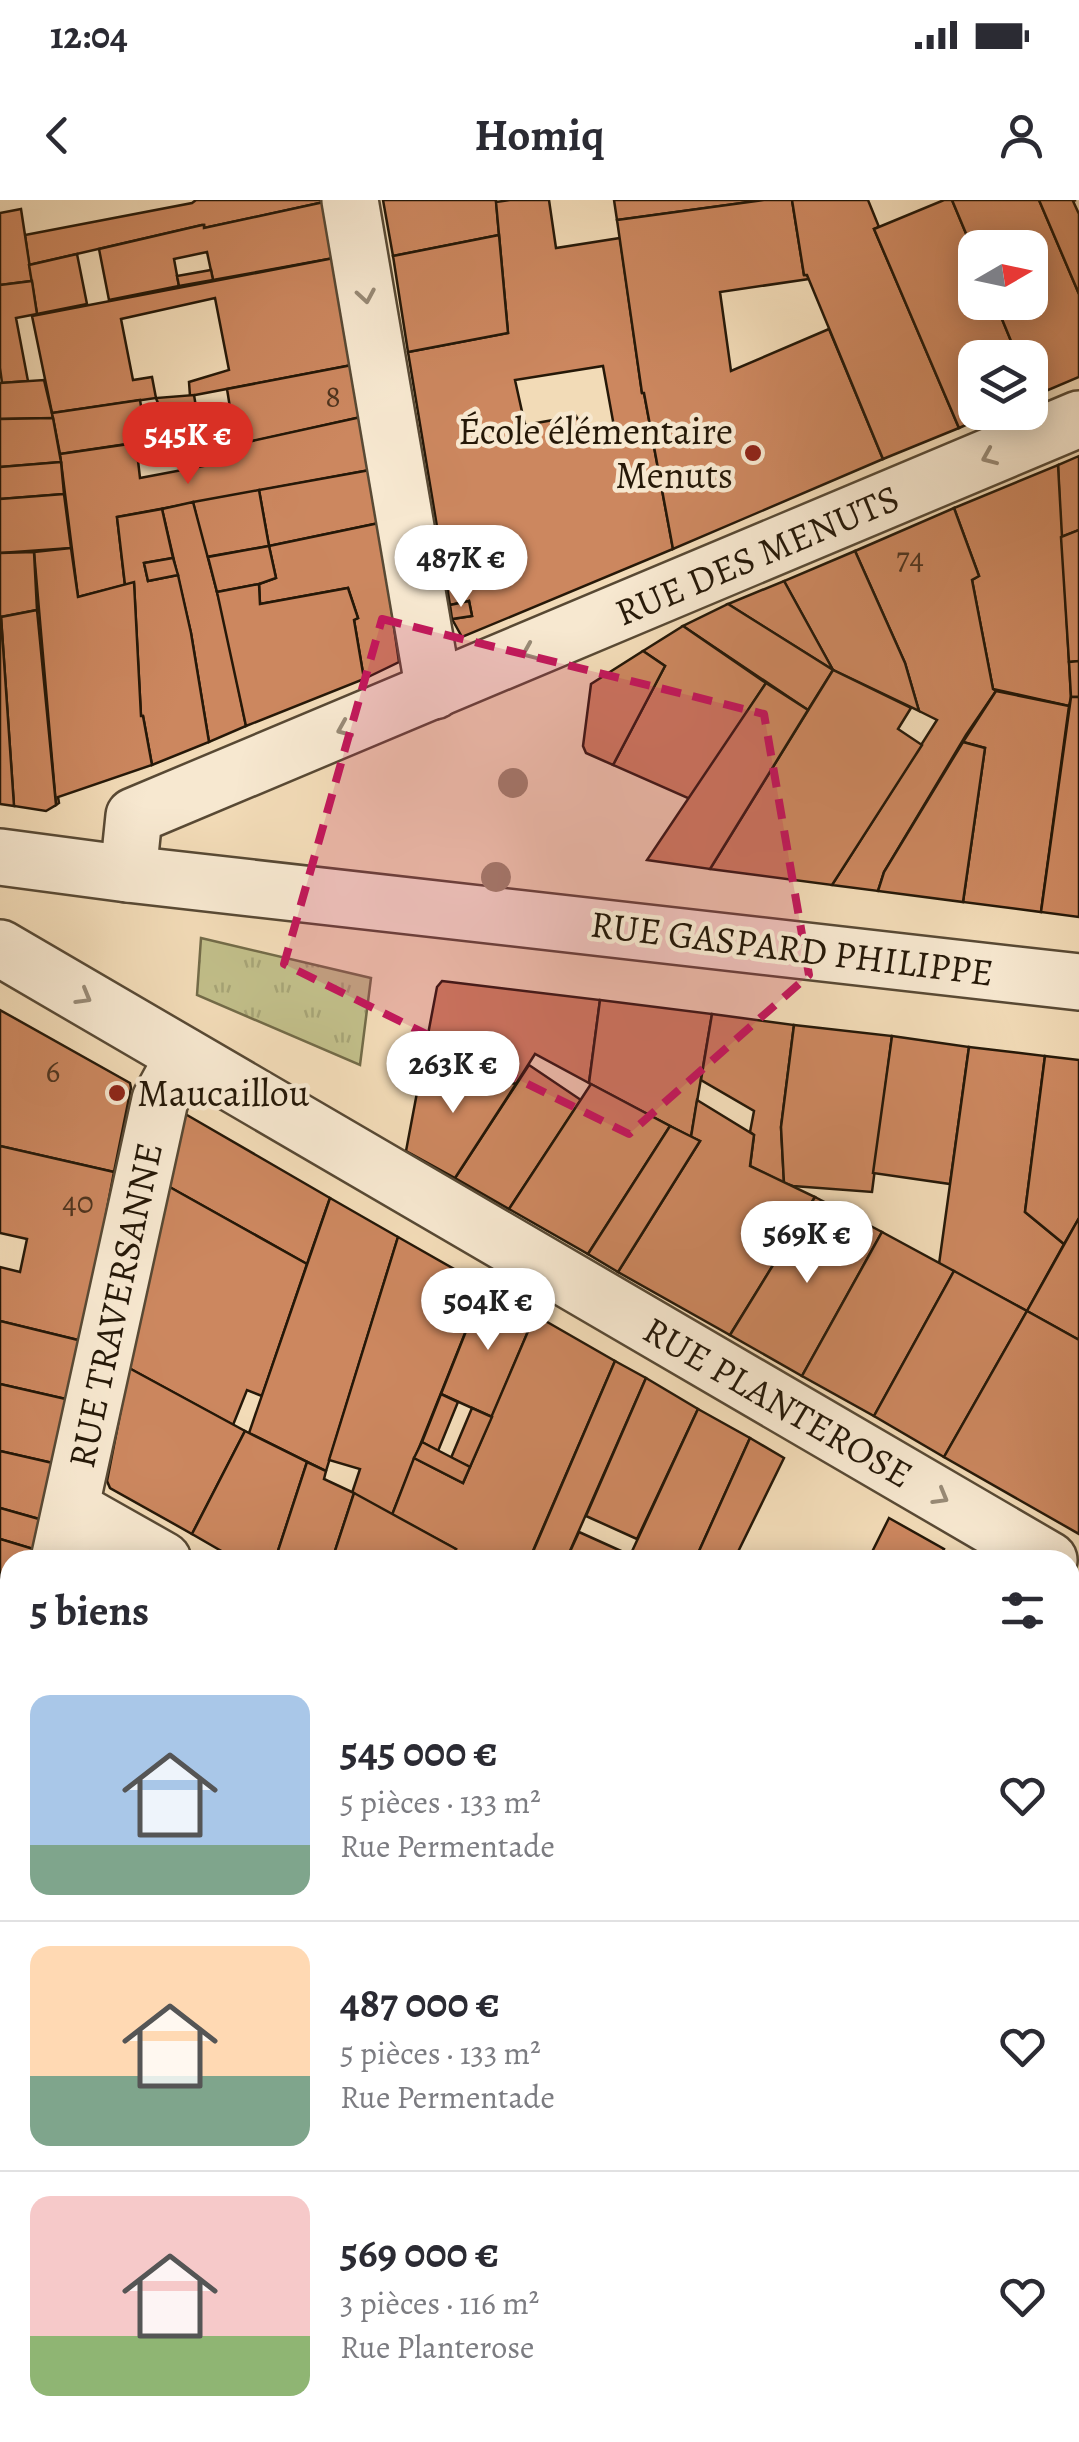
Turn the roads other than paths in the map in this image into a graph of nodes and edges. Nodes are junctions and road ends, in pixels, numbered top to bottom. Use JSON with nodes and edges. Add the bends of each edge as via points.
{"nodes":[{"id":1,"x":350,"y":200,"type":"edge"},
{"id":2,"x":1079,"y":420,"type":"edge"},
{"id":3,"x":434,"y":691,"type":"junction"},
{"id":4,"x":0,"y":857,"type":"edge"},
{"id":5,"x":128,"y":874,"type":"junction"},
{"id":6,"x":0,"y":948,"type":"edge"},
{"id":7,"x":1071,"y":984,"type":"edge"},
{"id":8,"x":184,"y":1056,"type":"junction"},
{"id":9,"x":71,"y":1508,"type":"junction"},
{"id":10,"x":61,"y":1550,"type":"edge"},
{"id":11,"x":145,"y":1550,"type":"edge"},
{"id":12,"x":1032,"y":1550,"type":"edge"}],
"edges":[{"from":1,"to":3,"type":"street","one_way":true},
{"from":2,"to":3,"type":"street","name":"RUE DES MENUTS","one_way":true},
{"from":3,"to":5,"type":"street","name":"RUE DES MENUTS","one_way":true,"via":[[134,816]]},
{"from":4,"to":5,"type":"street","name":"RUE GASPARD PHILIPPE"},
{"from":5,"to":7,"type":"street","name":"RUE GASPARD PHILIPPE"},
{"from":6,"to":8,"type":"street","name":"RUE PLANTEROSE","one_way":true},
{"from":8,"to":9,"type":"street","name":"RUE TRAVERSANNE","via":[[160,1100]]},
{"from":8,"to":12,"type":"street","name":"RUE PLANTEROSE","one_way":true},
{"from":9,"to":10,"type":"street","name":"RUE TRAVERSANNE"},
{"from":9,"to":11,"type":"street"}]}
